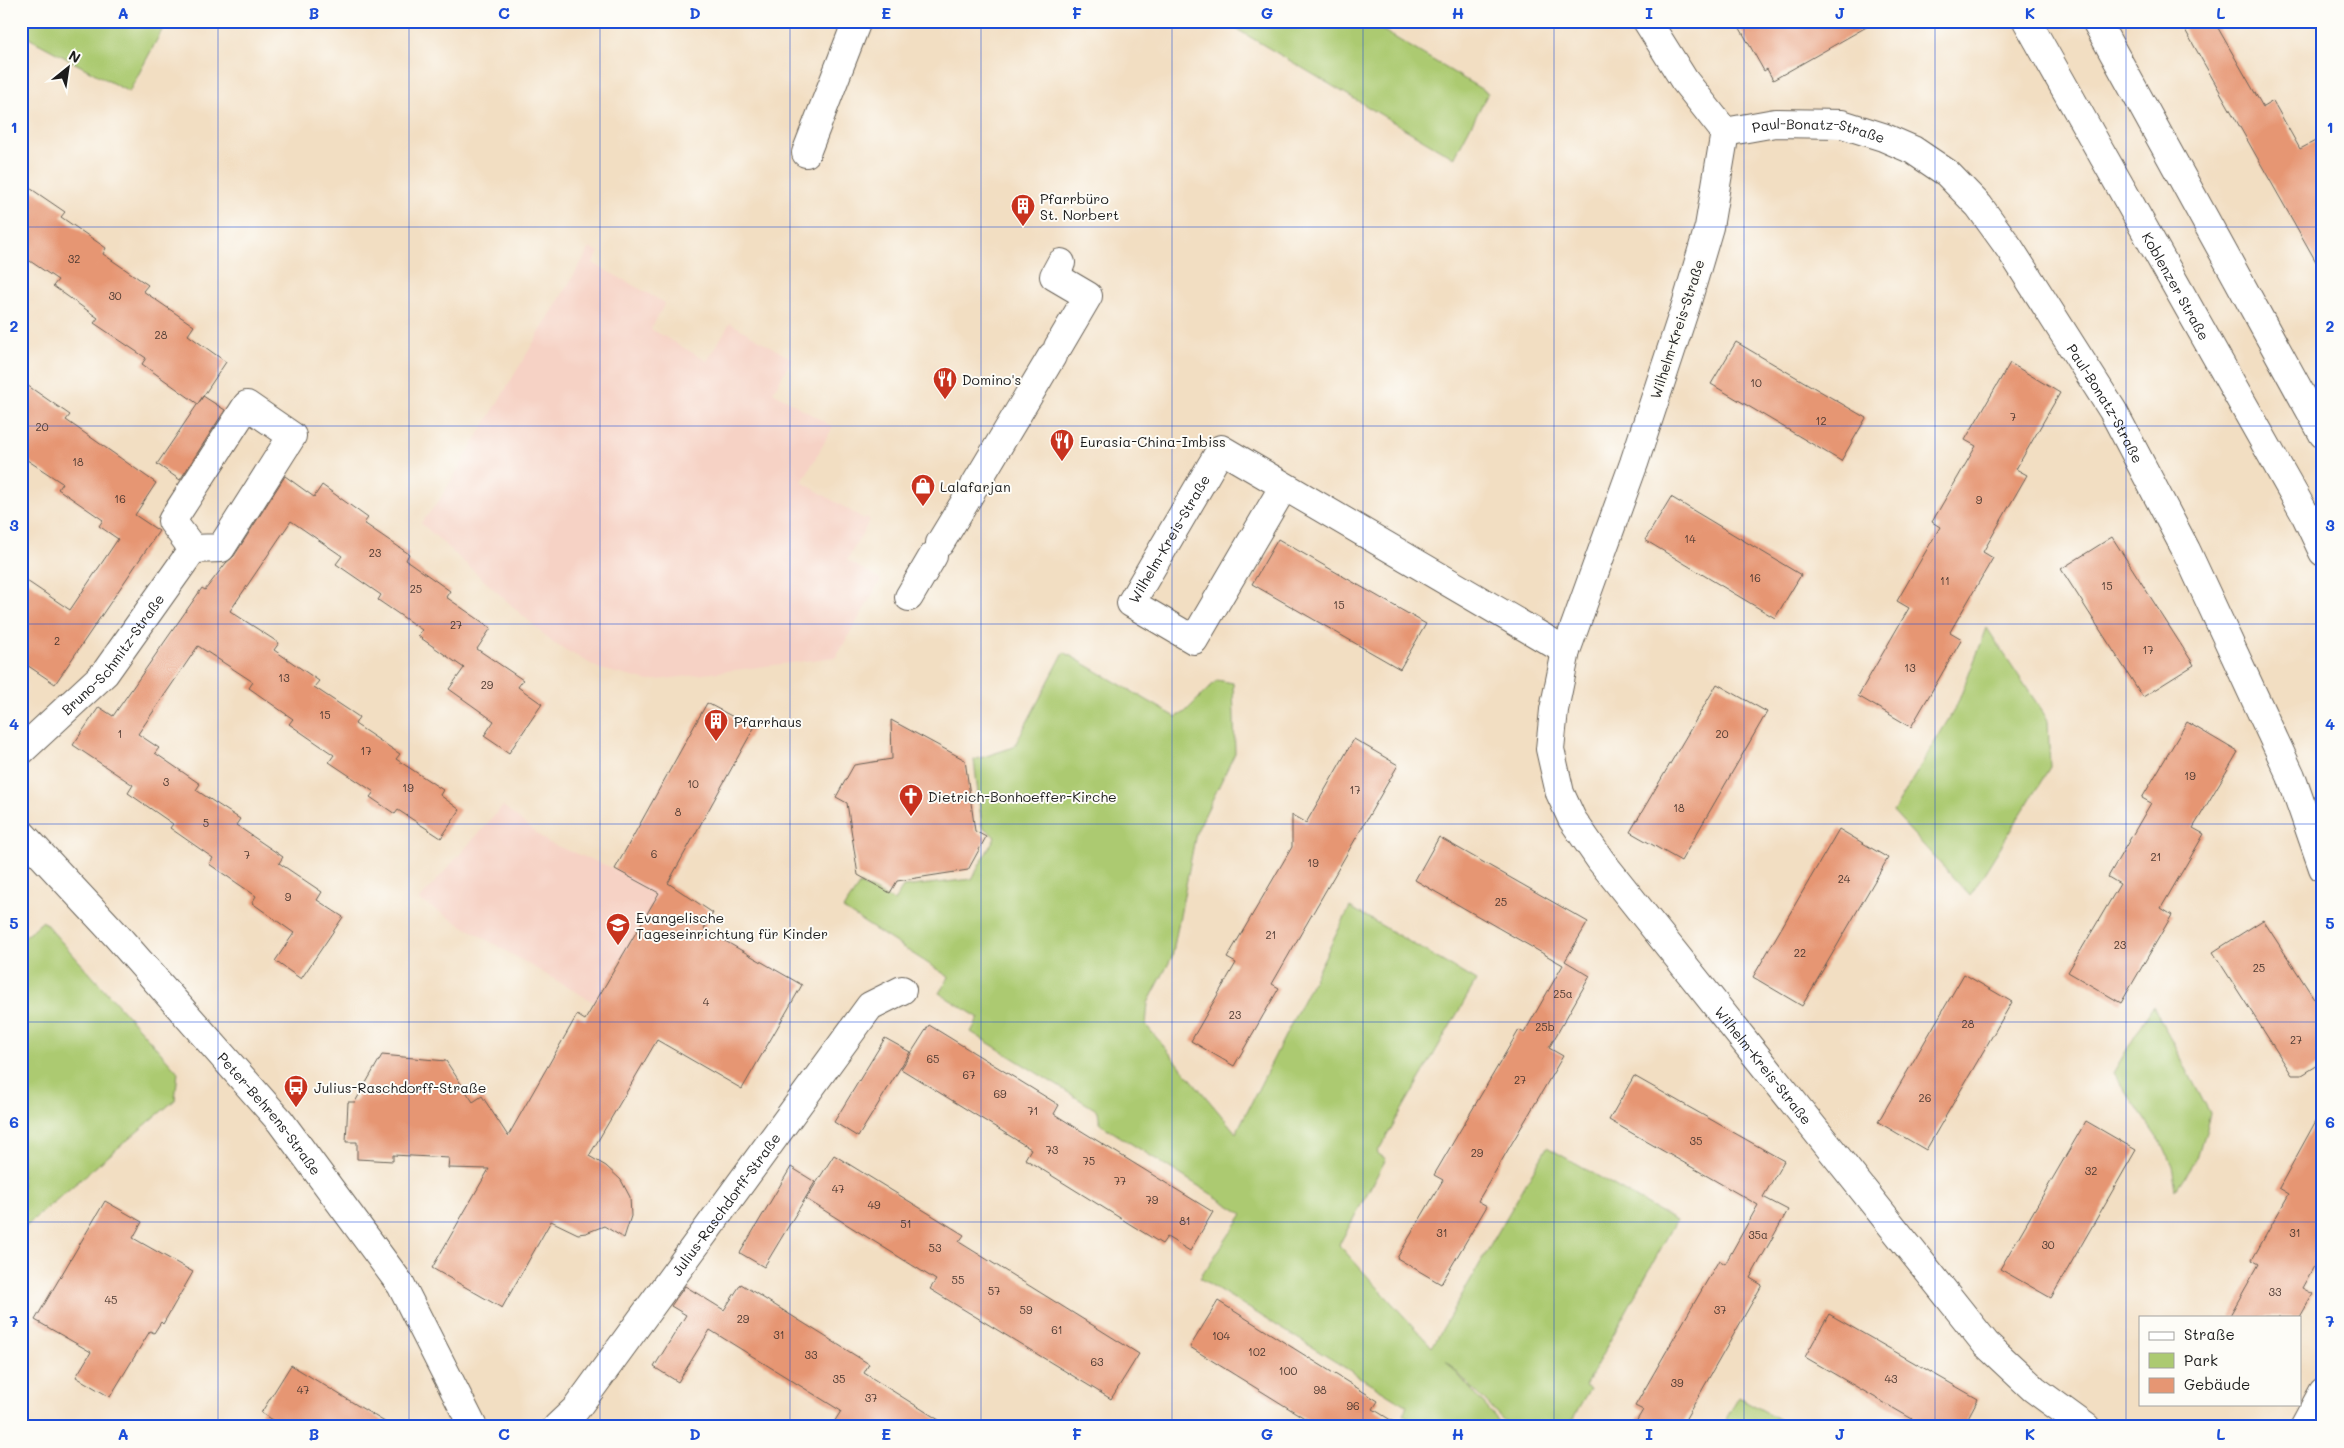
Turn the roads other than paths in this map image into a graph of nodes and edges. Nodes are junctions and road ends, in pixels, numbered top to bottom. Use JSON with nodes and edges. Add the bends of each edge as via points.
{"nodes":[{"id":1,"x":857,"y":21,"type":"edge"},
{"id":2,"x":1647,"y":21,"type":"edge"},
{"id":3,"x":2027,"y":21,"type":"edge"},
{"id":4,"x":2096,"y":21,"type":"edge"},
{"id":5,"x":1725,"y":132,"type":"junction"},
{"id":6,"x":806,"y":153,"type":"dead end"},
{"id":7,"x":1061,"y":263,"type":"dead end"},
{"id":8,"x":2323,"y":434,"type":"edge"},
{"id":9,"x":1284,"y":486,"type":"junction"},
{"id":10,"x":193,"y":549,"type":"junction"},
{"id":11,"x":2323,"y":552,"type":"edge"},
{"id":12,"x":910,"y":597,"type":"dead end"},
{"id":13,"x":1566,"y":650,"type":"junction"},
{"id":14,"x":21,"y":751,"type":"edge"},
{"id":15,"x":21,"y":833,"type":"edge"},
{"id":16,"x":2323,"y":868,"type":"edge"},
{"id":17,"x":902,"y":990,"type":"dead end"},
{"id":18,"x":2323,"y":1392,"type":"edge"},
{"id":19,"x":473,"y":1427,"type":"edge"},
{"id":20,"x":557,"y":1427,"type":"edge"},
{"id":21,"x":2086,"y":1427,"type":"edge"},
{"id":22,"x":2304,"y":1427,"type":"edge"}],
"edges":[{"from":1,"to":6,"type":"street"},
{"from":2,"to":5,"type":"street","via":[[1684,80]]},
{"from":3,"to":11,"type":"street","name":"Koblenzer Straße","via":[[2305,514]]},
{"from":4,"to":8,"type":"street"},
{"from":5,"to":13,"type":"street","name":"Wilhelm-Kreis-Straße","via":[[1709,227],[1686,305],[1634,463]]},
{"from":5,"to":16,"type":"street","name":"Paul-Bonatz-Straße","via":[[1775,123],[1842,124],[1914,150],[1947,173],[1979,206],[2113,411],[2186,550],[2286,767]]},
{"from":7,"to":12,"type":"street","via":[[1054,276],[1088,296]]},
{"from":9,"to":9,"type":"street","name":"Wilhelm-Kreis-Straße","via":[[1222,449],[1131,603],[1194,640]]},
{"from":9,"to":13,"type":"street","name":"Wilhelm-Kreis-Straße"},
{"from":10,"to":10,"type":"street","via":[[172,522],[247,404],[292,436],[221,548]]},
{"from":10,"to":14,"type":"street","name":"Bruno-Schmitz-Straße","via":[[104,673]]},
{"from":13,"to":21,"type":"street","name":"Wilhelm-Kreis-Straße","via":[[1550,750],[1560,793],[1572,820],[1601,861],[1986,1344],[2034,1389]]},
{"from":15,"to":19,"type":"street","name":"Peter-Behrens-Straße","via":[[280,1121],[401,1285]]},
{"from":17,"to":20,"type":"street","name":"Julius-Raschdorff-Straße","via":[[870,1006],[581,1402]]},
{"from":18,"to":22,"type":"street"}]}
